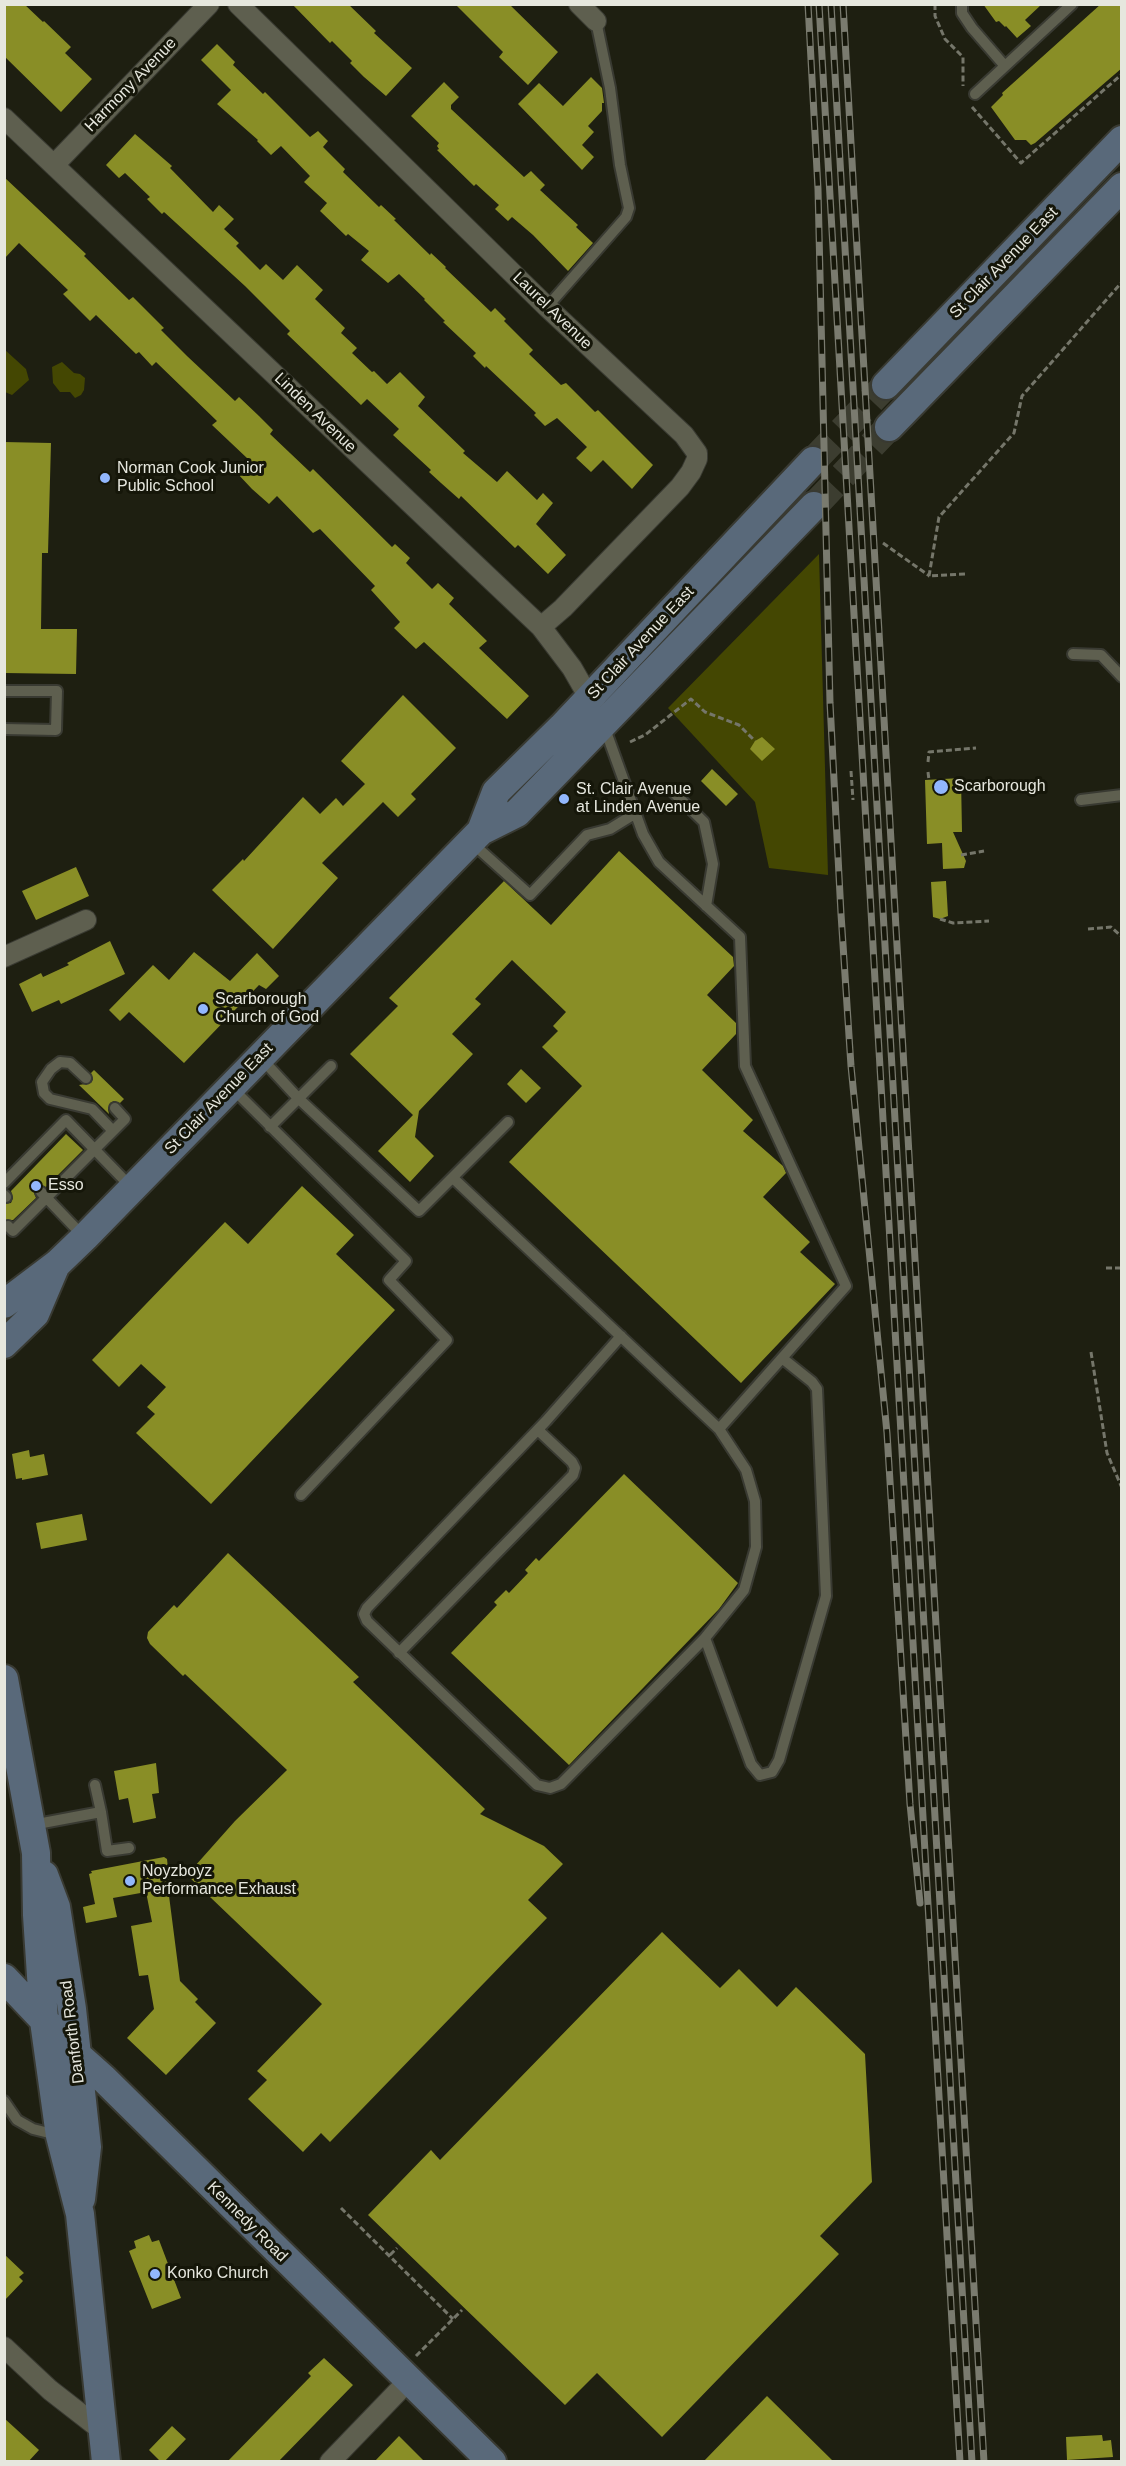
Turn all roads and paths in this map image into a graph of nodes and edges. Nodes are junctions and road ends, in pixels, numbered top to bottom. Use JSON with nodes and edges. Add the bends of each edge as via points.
{"nodes":[{"id":1,"x":208,"y":4,"type":"edge"},
{"id":2,"x":238,"y":4,"type":"edge"},
{"id":3,"x":579,"y":4,"type":"edge"},
{"id":4,"x":935,"y":4,"type":"edge"},
{"id":5,"x":962,"y":4,"type":"edge"},
{"id":6,"x":1072,"y":4,"type":"edge"},
{"id":7,"x":596,"y":21,"type":"joint"},
{"id":8,"x":1004,"y":65,"type":"junction"},
{"id":9,"x":1122,"y":74,"type":"edge"},
{"id":10,"x":963,"y":87,"type":"dead end"},
{"id":11,"x":971,"y":98,"type":"joint"},
{"id":12,"x":4,"y":118,"type":"edge"},
{"id":13,"x":1122,"y":140,"type":"edge"},
{"id":14,"x":54,"y":165,"type":"junction"},
{"id":15,"x":1122,"y":187,"type":"edge"},
{"id":16,"x":1122,"y":282,"type":"edge"},
{"id":17,"x":547,"y":306,"type":"junction"},
{"id":18,"x":886,"y":385,"type":"tunnel mouth"},
{"id":19,"x":889,"y":427,"type":"tunnel mouth"},
{"id":20,"x":813,"y":461,"type":"tunnel mouth"},
{"id":21,"x":814,"y":506,"type":"tunnel mouth"},
{"id":22,"x":884,"y":543,"type":"dead end"},
{"id":23,"x":964,"y":574,"type":"dead end"},
{"id":24,"x":929,"y":576,"type":"junction"},
{"id":25,"x":542,"y":627,"type":"junction"},
{"id":26,"x":1073,"y":654,"type":"dead end"},
{"id":27,"x":1122,"y":677,"type":"edge"},
{"id":28,"x":4,"y":691,"type":"edge"},
{"id":29,"x":589,"y":698,"type":"junction"},
{"id":30,"x":604,"y":725,"type":"junction"},
{"id":31,"x":4,"y":729,"type":"edge"},
{"id":32,"x":755,"y":741,"type":"dead end"},
{"id":33,"x":630,"y":742,"type":"dead end"},
{"id":34,"x":976,"y":748,"type":"dead end"},
{"id":35,"x":928,"y":762,"type":"dead end"},
{"id":36,"x":851,"y":771,"type":"dead end"},
{"id":37,"x":928,"y":772,"type":"dead end"},
{"id":38,"x":929,"y":780,"type":"dead end"},
{"id":39,"x":673,"y":792,"type":"dead end"},
{"id":40,"x":1122,"y":795,"type":"edge"},
{"id":41,"x":853,"y":800,"type":"dead end"},
{"id":42,"x":1082,"y":800,"type":"dead end"},
{"id":43,"x":636,"y":813,"type":"junction"},
{"id":44,"x":476,"y":836,"type":"junction"},
{"id":45,"x":984,"y":851,"type":"dead end"},
{"id":46,"x":961,"y":855,"type":"dead end"},
{"id":47,"x":706,"y":906,"type":"junction"},
{"id":48,"x":940,"y":919,"type":"dead end"},
{"id":49,"x":86,"y":920,"type":"dead end"},
{"id":50,"x":989,"y":921,"type":"dead end"},
{"id":51,"x":1088,"y":929,"type":"dead end"},
{"id":52,"x":1122,"y":937,"type":"edge"},
{"id":53,"x":4,"y":957,"type":"edge"},
{"id":54,"x":260,"y":1057,"type":"junction"},
{"id":55,"x":331,"y":1066,"type":"dead end"},
{"id":56,"x":86,"y":1078,"type":"dead end"},
{"id":57,"x":231,"y":1086,"type":"junction"},
{"id":58,"x":298,"y":1098,"type":"junction"},
{"id":59,"x":115,"y":1108,"type":"dead end"},
{"id":60,"x":508,"y":1122,"type":"dead end"},
{"id":61,"x":270,"y":1126,"type":"junction"},
{"id":62,"x":113,"y":1131,"type":"junction"},
{"id":63,"x":95,"y":1149,"type":"junction"},
{"id":64,"x":453,"y":1178,"type":"junction"},
{"id":65,"x":4,"y":1183,"type":"edge"},
{"id":66,"x":132,"y":1188,"type":"junction"},
{"id":67,"x":44,"y":1195,"type":"junction"},
{"id":68,"x":9,"y":1232,"type":"edge"},
{"id":69,"x":84,"y":1237,"type":"junction"},
{"id":70,"x":57,"y":1264,"type":"junction"},
{"id":71,"x":1106,"y":1268,"type":"dead end"},
{"id":72,"x":1122,"y":1268,"type":"edge"},
{"id":73,"x":4,"y":1304,"type":"edge"},
{"id":74,"x":621,"y":1336,"type":"junction"},
{"id":75,"x":4,"y":1344,"type":"edge"},
{"id":76,"x":1091,"y":1352,"type":"dead end"},
{"id":77,"x":782,"y":1358,"type":"junction"},
{"id":78,"x":719,"y":1429,"type":"junction"},
{"id":79,"x":538,"y":1430,"type":"junction"},
{"id":80,"x":1122,"y":1488,"type":"edge"},
{"id":81,"x":301,"y":1494,"type":"dead end"},
{"id":82,"x":705,"y":1638,"type":"junction"},
{"id":83,"x":399,"y":1653,"type":"junction"},
{"id":84,"x":4,"y":1679,"type":"edge"},
{"id":85,"x":95,"y":1785,"type":"dead end"},
{"id":86,"x":101,"y":1812,"type":"junction"},
{"id":87,"x":31,"y":1826,"type":"junction"},
{"id":88,"x":129,"y":1848,"type":"dead end"},
{"id":89,"x":36,"y":1853,"type":"junction"},
{"id":90,"x":4,"y":1978,"type":"edge"},
{"id":91,"x":44,"y":2021,"type":"junction"},
{"id":92,"x":76,"y":2054,"type":"junction"},
{"id":93,"x":4,"y":2101,"type":"edge"},
{"id":94,"x":60,"y":2136,"type":"junction"},
{"id":95,"x":341,"y":2208,"type":"dead end"},
{"id":96,"x":80,"y":2214,"type":"junction"},
{"id":97,"x":397,"y":2248,"type":"dead end"},
{"id":98,"x":389,"y":2255,"type":"junction"},
{"id":99,"x":462,"y":2310,"type":"dead end"},
{"id":100,"x":453,"y":2319,"type":"junction"},
{"id":101,"x":4,"y":2347,"type":"edge"},
{"id":102,"x":405,"y":2376,"type":"junction"},
{"id":103,"x":104,"y":2432,"type":"junction"},
{"id":104,"x":106,"y":2462,"type":"edge"},
{"id":105,"x":330,"y":2462,"type":"edge"},
{"id":106,"x":492,"y":2462,"type":"edge"}],
"edges":[{"from":1,"to":14,"type":"street","name":"Harmony Avenue"},
{"from":2,"to":17,"type":"street","name":"Laurel Avenue"},
{"from":3,"to":7,"type":"street"},
{"from":4,"to":10,"type":"path","via":[[945,39],[963,57]]},
{"from":5,"to":8,"type":"lane","via":[[972,28]]},
{"from":6,"to":8,"type":"lane"},
{"from":7,"to":17,"type":"lane","via":[[629,208],[626,217]]},
{"from":8,"to":11,"type":"lane"},
{"from":9,"to":11,"type":"path","via":[[1021,163]]},
{"from":12,"to":14,"type":"street","name":"Linden Avenue"},
{"from":13,"to":18,"type":"main road","name":"St Clair Avenue East"},
{"from":14,"to":25,"type":"street","name":"Linden Avenue"},
{"from":15,"to":19,"type":"main road","name":"St Clair Avenue East"},
{"from":16,"to":24,"type":"path","via":[[1022,396],[1014,433],[939,517]]},
{"from":17,"to":25,"type":"street","name":"Laurel Avenue","via":[[684,435],[697,459],[680,487]]},
{"from":20,"to":29,"type":"main road","name":"St Clair Avenue East"},
{"from":21,"to":30,"type":"main road","name":"St Clair Avenue East"},
{"from":22,"to":24,"type":"path"},
{"from":23,"to":24,"type":"path"},
{"from":25,"to":29,"type":"street","name":"Linden Avenue"},
{"from":26,"to":27,"type":"lane","via":[[1101,655]]},
{"from":28,"to":31,"type":"lane","via":[[57,691],[56,730]]},
{"from":29,"to":30,"type":"street","name":"Linden Avenue"},
{"from":29,"to":44,"type":"main road","name":"St Clair Avenue East","via":[[496,792]]},
{"from":30,"to":43,"type":"lane"},
{"from":30,"to":44,"type":"main road","name":"St Clair Avenue East","via":[[518,813]]},
{"from":32,"to":33,"type":"path","via":[[739,725],[705,712],[691,699]]},
{"from":34,"to":35,"type":"path","via":[[929,752]]},
{"from":36,"to":41,"type":"path"},
{"from":37,"to":38,"type":"path"},
{"from":39,"to":47,"type":"lane","via":[[704,822],[713,864]]},
{"from":40,"to":42,"type":"lane"},
{"from":43,"to":44,"type":"lane","via":[[610,829],[587,834],[530,895]]},
{"from":43,"to":47,"type":"lane","via":[[659,862]]},
{"from":44,"to":54,"type":"main road","name":"St Clair Avenue East"},
{"from":45,"to":46,"type":"path"},
{"from":47,"to":77,"type":"lane","via":[[740,937],[745,1066],[846,1286]]},
{"from":48,"to":50,"type":"path","via":[[953,923]]},
{"from":49,"to":53,"type":"street"},
{"from":51,"to":52,"type":"path","via":[[1112,927]]},
{"from":54,"to":57,"type":"main road","name":"St Clair Avenue East"},
{"from":54,"to":58,"type":"lane"},
{"from":55,"to":58,"type":"lane"},
{"from":56,"to":62,"type":"lane","via":[[70,1063],[60,1062],[42,1082],[44,1093],[50,1099],[92,1109]]},
{"from":57,"to":61,"type":"lane"},
{"from":57,"to":66,"type":"main road","name":"St Clair Avenue East"},
{"from":58,"to":61,"type":"lane"},
{"from":58,"to":64,"type":"lane","via":[[419,1211]]},
{"from":59,"to":62,"type":"lane","via":[[125,1119]]},
{"from":60,"to":64,"type":"lane"},
{"from":61,"to":81,"type":"lane","via":[[406,1261],[389,1280],[447,1340]]},
{"from":62,"to":63,"type":"lane"},
{"from":63,"to":65,"type":"lane","via":[[66,1120],[61,1133],[22,1173]]},
{"from":63,"to":66,"type":"lane"},
{"from":63,"to":67,"type":"lane","via":[[83,1155]]},
{"from":64,"to":74,"type":"lane"},
{"from":66,"to":69,"type":"main road","name":"St Clair Avenue East"},
{"from":67,"to":68,"type":"lane"},
{"from":67,"to":69,"type":"lane"},
{"from":69,"to":70,"type":"main road","name":"St Clair Avenue East"},
{"from":70,"to":73,"type":"main road","name":"St Clair Avenue East"},
{"from":70,"to":75,"type":"main road","name":"St Clair Avenue East","via":[[35,1314]]},
{"from":71,"to":72,"type":"path"},
{"from":74,"to":78,"type":"lane"},
{"from":74,"to":79,"type":"lane"},
{"from":76,"to":80,"type":"path","via":[[1107,1454]]},
{"from":77,"to":78,"type":"lane"},
{"from":77,"to":82,"type":"lane","via":[[817,1389],[826,1596],[780,1760],[772,1772],[760,1775],[751,1764]]},
{"from":78,"to":82,"type":"lane","via":[[746,1470],[755,1501],[756,1547],[744,1590]]},
{"from":79,"to":83,"type":"lane","via":[[364,1614]]},
{"from":79,"to":83,"type":"lane","via":[[572,1462],[573,1475]]},
{"from":82,"to":83,"type":"lane","via":[[561,1784],[550,1788],[537,1785]]},
{"from":84,"to":87,"type":"main road","name":"Danforth Road"},
{"from":85,"to":86,"type":"lane"},
{"from":86,"to":87,"type":"lane"},
{"from":86,"to":88,"type":"lane","via":[[107,1851]]},
{"from":87,"to":89,"type":"main road","name":"Danforth Road"},
{"from":89,"to":91,"type":"main road","name":"Danforth Road"},
{"from":89,"to":92,"type":"main road","name":"Danforth Road","via":[[56,1907]]},
{"from":90,"to":91,"type":"main road","name":"Kennedy Road"},
{"from":91,"to":92,"type":"main road","name":"Kennedy Road"},
{"from":91,"to":94,"type":"main road","name":"Danforth Road"},
{"from":92,"to":96,"type":"main road","name":"Danforth Road","via":[[87,2147]]},
{"from":92,"to":102,"type":"main road","name":"Kennedy Road"},
{"from":93,"to":94,"type":"lane","via":[[17,2120]]},
{"from":94,"to":96,"type":"main road","name":"Danforth Road"},
{"from":95,"to":98,"type":"path"},
{"from":96,"to":103,"type":"main road","name":"Danforth Road"},
{"from":97,"to":98,"type":"path"},
{"from":98,"to":100,"type":"path"},
{"from":99,"to":100,"type":"path"},
{"from":100,"to":102,"type":"path"},
{"from":101,"to":103,"type":"street"},
{"from":102,"to":105,"type":"street"},
{"from":102,"to":106,"type":"main road","name":"Kennedy Road"},
{"from":103,"to":104,"type":"main road","name":"Danforth Road"}]}
